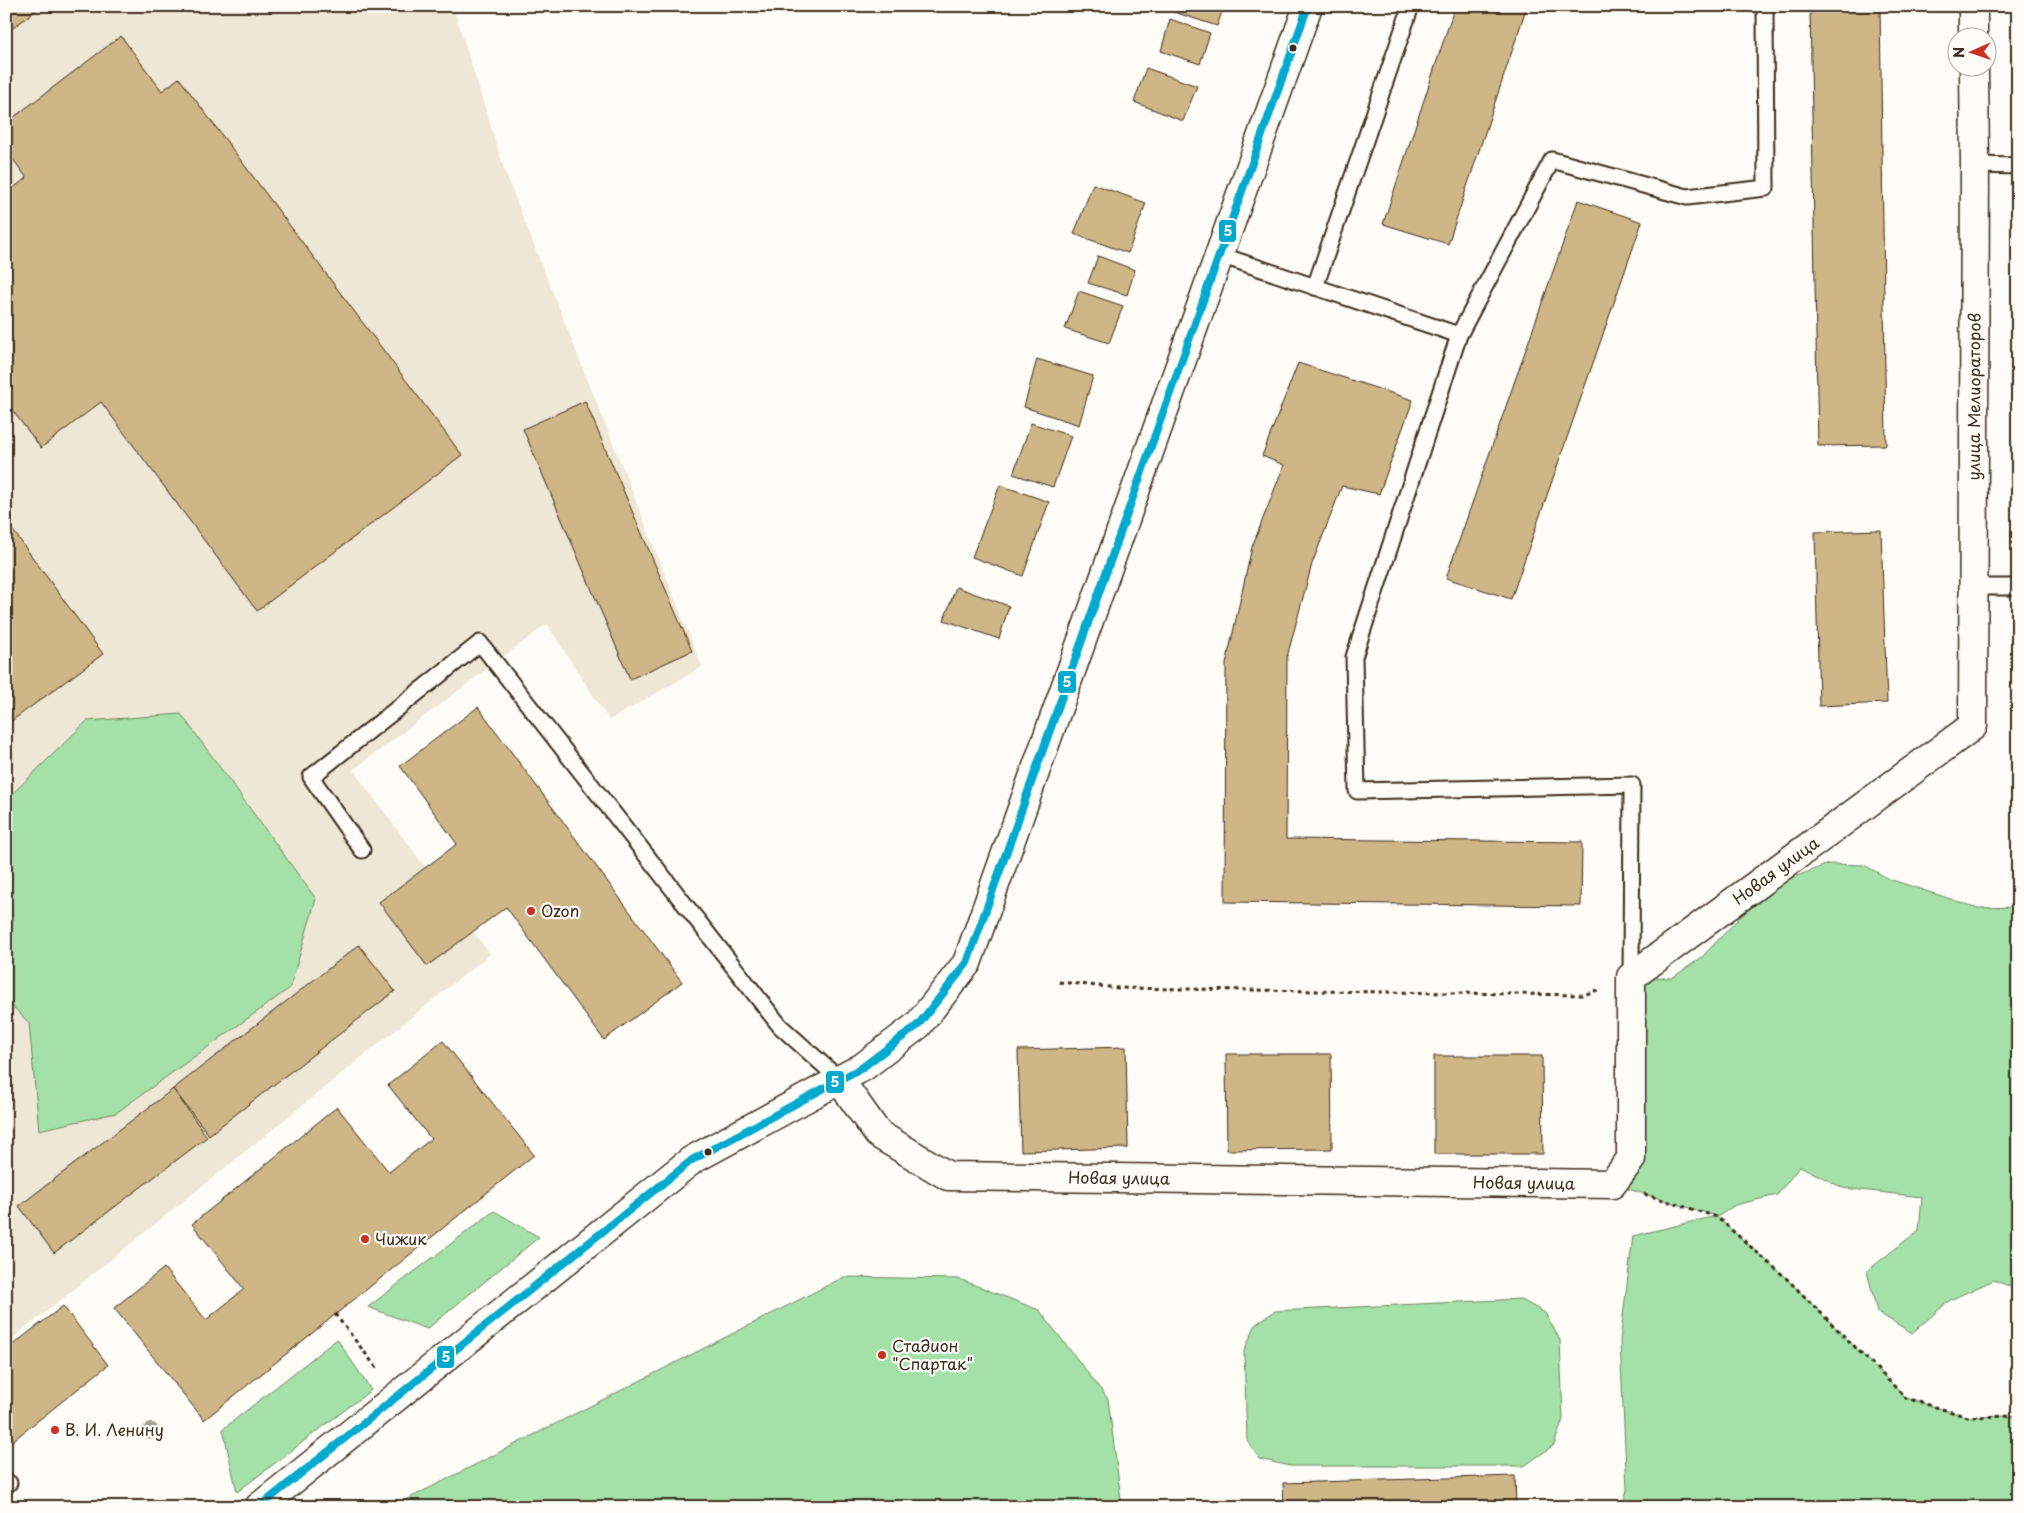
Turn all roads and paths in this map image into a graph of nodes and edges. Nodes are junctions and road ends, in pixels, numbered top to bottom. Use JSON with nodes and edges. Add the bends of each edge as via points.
{"nodes":[{"id":1,"x":1308,"y":6,"type":"edge"},
{"id":2,"x":1411,"y":6,"type":"edge"},
{"id":3,"x":1765,"y":6,"type":"edge"},
{"id":4,"x":1973,"y":6,"type":"edge"},
{"id":5,"x":1973,"y":28,"type":"edge"},
{"id":6,"x":1974,"y":78,"type":"edge"},
{"id":7,"x":1975,"y":165,"type":"junction"},
{"id":8,"x":2018,"y":166,"type":"edge"},
{"id":9,"x":1220,"y":255,"type":"junction"},
{"id":10,"x":1315,"y":287,"type":"junction"},
{"id":11,"x":1460,"y":336,"type":"junction"},
{"id":12,"x":1973,"y":587,"type":"junction"},
{"id":13,"x":2018,"y":587,"type":"edge"},
{"id":14,"x":1973,"y":726,"type":"joint"},
{"id":15,"x":362,"y":850,"type":"dead end"},
{"id":16,"x":1631,"y":977,"type":"junction"},
{"id":17,"x":1059,"y":982,"type":"dead end"},
{"id":18,"x":839,"y":1079,"type":"junction"},
{"id":19,"x":1612,"y":1184,"type":"junction"},
{"id":20,"x":335,"y":1314,"type":"dead end"},
{"id":21,"x":384,"y":1378,"type":"dead end"},
{"id":22,"x":2018,"y":1416,"type":"edge"},
{"id":23,"x":259,"y":1507,"type":"edge"}],
"edges":[{"from":1,"to":9,"type":"street"},
{"from":2,"to":10,"type":"lane"},
{"from":3,"to":11,"type":"lane","via":[[1766,188],[1687,197],[1552,160]]},
{"from":4,"to":5,"type":"street"},
{"from":6,"to":7,"type":"street","name":"улица Мелиораторов"},
{"from":7,"to":8,"type":"lane"},
{"from":7,"to":12,"type":"street","name":"улица Мелиораторов"},
{"from":9,"to":10,"type":"lane"},
{"from":9,"to":18,"type":"street","via":[[966,962],[918,1025],[863,1066]]},
{"from":10,"to":11,"type":"lane"},
{"from":11,"to":16,"type":"lane","via":[[1354,657],[1357,791],[1632,785]]},
{"from":12,"to":13,"type":"lane"},
{"from":12,"to":14,"type":"street","name":"улица Мелиораторов"},
{"from":14,"to":16,"type":"street","name":"Новая улица"},
{"from":15,"to":18,"type":"lane","via":[[311,777],[480,643],[780,1026]]},
{"from":16,"to":17,"type":"path","via":[[1584,995],[1118,988]]},
{"from":16,"to":19,"type":"street","via":[[1631,1159]]},
{"from":18,"to":19,"type":"street","name":"Новая улица","via":[[878,1134],[948,1176]]},
{"from":18,"to":23,"type":"street","via":[[692,1160]]},
{"from":19,"to":22,"type":"path","via":[[1717,1216],[1785,1277],[1906,1398],[1968,1417]]},
{"from":20,"to":21,"type":"path"}]}
